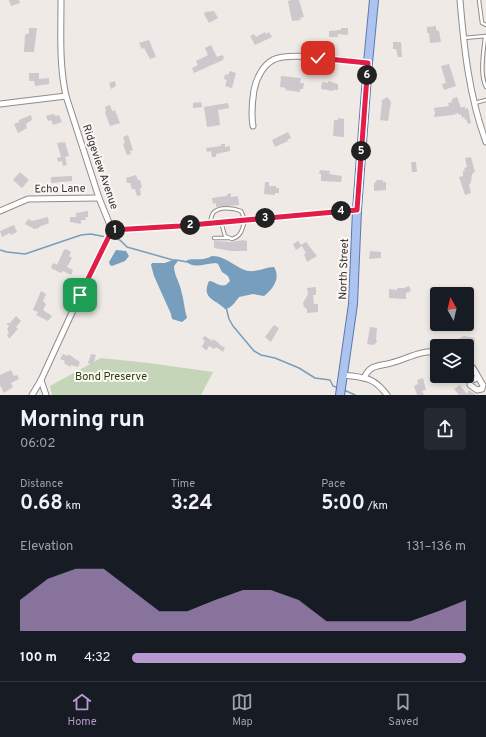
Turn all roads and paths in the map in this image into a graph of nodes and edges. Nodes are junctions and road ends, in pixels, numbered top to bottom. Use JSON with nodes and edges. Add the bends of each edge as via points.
{"nodes":[{"id":1,"x":61,"y":0,"type":"edge"},
{"id":2,"x":374,"y":0,"type":"edge"},
{"id":3,"x":460,"y":0,"type":"edge"},
{"id":4,"x":478,"y":0,"type":"edge"},
{"id":5,"x":486,"y":25,"type":"edge"},
{"id":6,"x":486,"y":36,"type":"edge"},
{"id":7,"x":463,"y":38,"type":"junction"},
{"id":8,"x":368,"y":63,"type":"junction"},
{"id":9,"x":486,"y":86,"type":"edge"},
{"id":10,"x":66,"y":96,"type":"junction"},
{"id":11,"x":486,"y":100,"type":"edge"},
{"id":12,"x":474,"y":103,"type":"junction"},
{"id":13,"x":0,"y":104,"type":"edge"},
{"id":14,"x":253,"y":126,"type":"dead end"},
{"id":15,"x":486,"y":142,"type":"edge"},
{"id":16,"x":99,"y":198,"type":"junction"},
{"id":17,"x":357,"y":210,"type":"junction"},
{"id":18,"x":0,"y":211,"type":"edge"},
{"id":19,"x":245,"y":220,"type":"junction"},
{"id":20,"x":221,"y":222,"type":"junction"},
{"id":21,"x":210,"y":223,"type":"junction"},
{"id":22,"x":109,"y":234,"type":"junction"},
{"id":23,"x":214,"y":238,"type":"dead end"},
{"id":24,"x":228,"y":238,"type":"junction"},
{"id":25,"x":430,"y":351,"type":"edge"},
{"id":26,"x":474,"y":370,"type":"edge"},
{"id":27,"x":343,"y":375,"type":"junction"},
{"id":28,"x":364,"y":378,"type":"junction"},
{"id":29,"x":477,"y":378,"type":"dead end"},
{"id":30,"x":42,"y":380,"type":"junction"},
{"id":31,"x":340,"y":392,"type":"edge"},
{"id":32,"x":32,"y":395,"type":"edge"},
{"id":33,"x":46,"y":395,"type":"edge"},
{"id":34,"x":387,"y":395,"type":"edge"}],
"edges":[{"from":1,"to":10,"type":"street","name":"Ridgeview Avenue","via":[[60,65]]},
{"from":2,"to":8,"type":"main road","name":"North Street"},
{"from":3,"to":7,"type":"street"},
{"from":4,"to":5,"type":"lane","via":[[482,23]]},
{"from":6,"to":7,"type":"lane"},
{"from":6,"to":9,"type":"lane","via":[[483,66]]},
{"from":7,"to":12,"type":"street"},
{"from":8,"to":14,"type":"street","via":[[290,55],[273,60],[262,70],[255,84],[251,107]]},
{"from":8,"to":17,"type":"main road","name":"North Street"},
{"from":10,"to":13,"type":"street"},
{"from":10,"to":16,"type":"street","name":"Ridgeview Avenue"},
{"from":11,"to":12,"type":"lane"},
{"from":12,"to":15,"type":"street"},
{"from":16,"to":18,"type":"street","name":"Echo Lane","via":[[28,199]]},
{"from":16,"to":22,"type":"street","name":"Ridgeview Avenue"},
{"from":17,"to":19,"type":"street"},
{"from":17,"to":27,"type":"main road","name":"North Street","via":[[353,304]]},
{"from":19,"to":20,"type":"street"},
{"from":19,"to":21,"type":"lane","via":[[241,211],[229,208],[214,212]]},
{"from":19,"to":24,"type":"lane","via":[[239,236]]},
{"from":20,"to":21,"type":"street"},
{"from":20,"to":24,"type":"lane"},
{"from":21,"to":22,"type":"street"},
{"from":22,"to":30,"type":"street"},
{"from":23,"to":24,"type":"lane"},
{"from":25,"to":28,"type":"street","via":[[373,367]]},
{"from":26,"to":29,"type":"street"},
{"from":27,"to":28,"type":"street"},
{"from":27,"to":31,"type":"main road","name":"North Street"},
{"from":28,"to":34,"type":"street","via":[[375,382]]},
{"from":30,"to":32,"type":"street"},
{"from":30,"to":33,"type":"street"}]}
